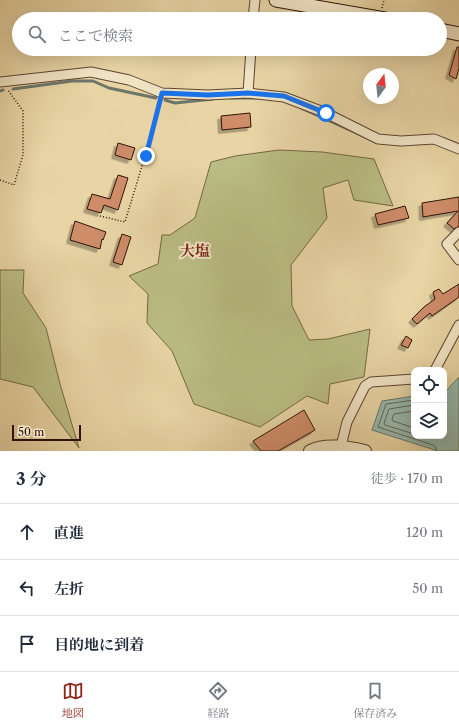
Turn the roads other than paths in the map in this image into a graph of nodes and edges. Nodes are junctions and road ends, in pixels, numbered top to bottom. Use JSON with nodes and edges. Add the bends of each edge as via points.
{"nodes":[{"id":1,"x":255,"y":0,"type":"edge"},
{"id":2,"x":276,"y":0,"type":"edge"},
{"id":3,"x":254,"y":12,"type":"edge"},
{"id":4,"x":345,"y":12,"type":"edge"},
{"id":5,"x":447,"y":31,"type":"edge"},
{"id":6,"x":459,"y":34,"type":"edge"},
{"id":7,"x":251,"y":56,"type":"edge"},
{"id":8,"x":1,"y":82,"type":"edge"},
{"id":9,"x":248,"y":93,"type":"junction"},
{"id":10,"x":459,"y":150,"type":"edge"},
{"id":11,"x":459,"y":232,"type":"edge"},
{"id":12,"x":459,"y":260,"type":"edge"},
{"id":13,"x":459,"y":325,"type":"edge"},
{"id":14,"x":437,"y":367,"type":"edge"},
{"id":15,"x":411,"y":379,"type":"edge"},
{"id":16,"x":341,"y":446,"type":"junction"},
{"id":17,"x":310,"y":451,"type":"edge"},
{"id":18,"x":365,"y":451,"type":"edge"}],
"edges":[{"from":1,"to":3,"type":"street"},
{"from":2,"to":4,"type":"main road"},
{"from":5,"to":6,"type":"main road"},
{"from":7,"to":9,"type":"street"},
{"from":8,"to":9,"type":"street","via":[[91,72],[129,80],[162,93]]},
{"from":9,"to":10,"type":"street","via":[[284,96],[326,113],[378,139],[434,139]]},
{"from":11,"to":12,"type":"street","via":[[447,244]]},
{"from":13,"to":14,"type":"street"},
{"from":15,"to":16,"type":"street","via":[[371,382],[365,386],[347,422]]},
{"from":16,"to":17,"type":"street"},
{"from":16,"to":18,"type":"street"}]}
